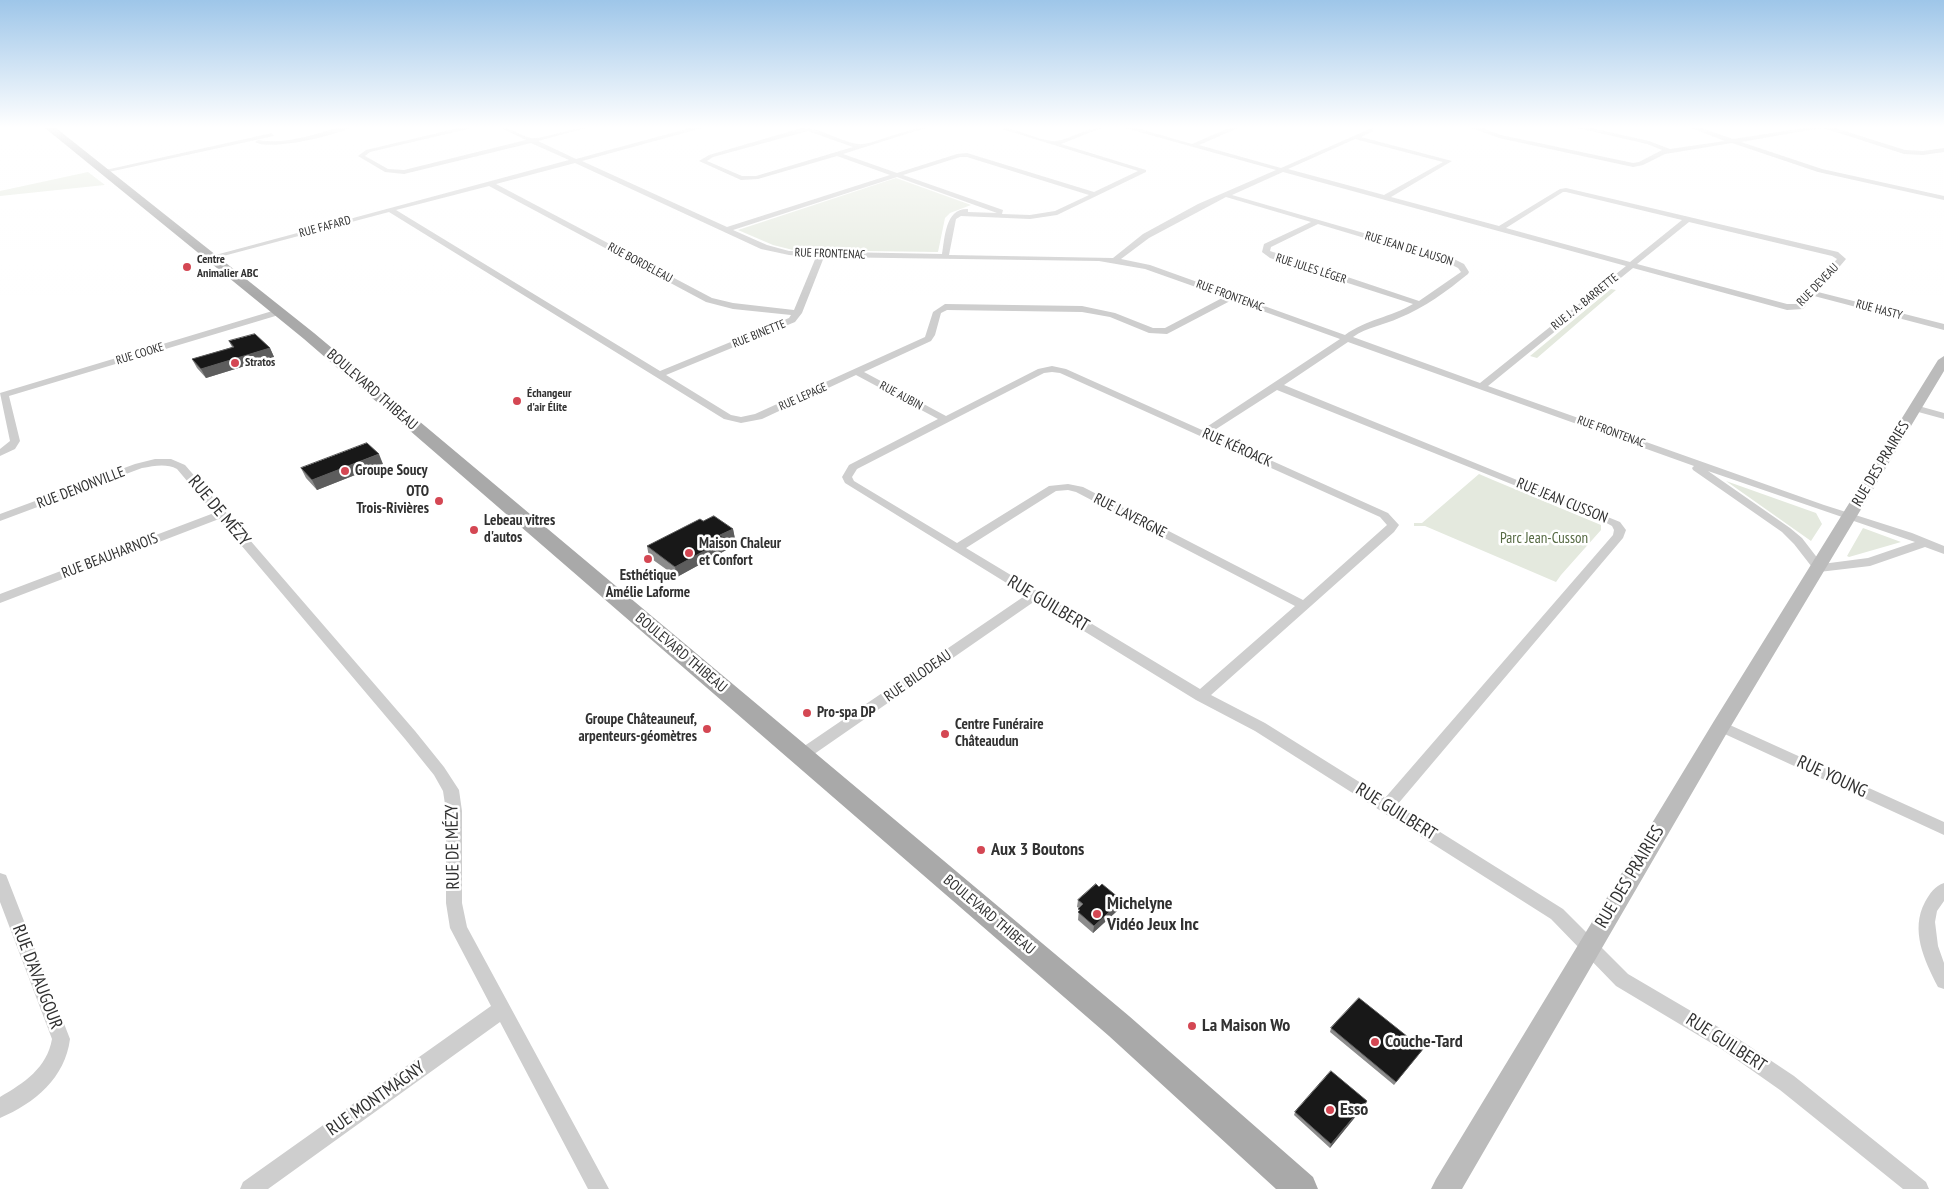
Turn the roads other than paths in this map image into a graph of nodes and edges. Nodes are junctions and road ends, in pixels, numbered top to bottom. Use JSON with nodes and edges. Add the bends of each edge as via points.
{"nodes":[{"id":1,"x":120,"y":183,"type":"edge"},
{"id":2,"x":626,"y":183,"type":"edge"},
{"id":3,"x":871,"y":183,"type":"edge"},
{"id":4,"x":921,"y":183,"type":"edge"},
{"id":5,"x":1058,"y":183,"type":"edge"},
{"id":6,"x":1119,"y":183,"type":"edge"},
{"id":7,"x":1249,"y":183,"type":"edge"},
{"id":8,"x":1330,"y":183,"type":"edge"},
{"id":9,"x":1410,"y":183,"type":"edge"},
{"id":10,"x":1877,"y":183,"type":"edge"},
{"id":11,"x":491,"y":184,"type":"joint"},
{"id":12,"x":1225,"y":194,"type":"junction"},
{"id":13,"x":1096,"y":195,"type":"junction"},
{"id":14,"x":1384,"y":198,"type":"junction"},
{"id":15,"x":1944,"y":198,"type":"edge"},
{"id":16,"x":982,"y":205,"type":"junction"},
{"id":17,"x":390,"y":210,"type":"junction"},
{"id":18,"x":958,"y":214,"type":"junction"},
{"id":19,"x":1012,"y":216,"type":"junction"},
{"id":20,"x":1688,"y":219,"type":"junction"},
{"id":21,"x":1317,"y":222,"type":"junction"},
{"id":22,"x":1500,"y":229,"type":"junction"},
{"id":23,"x":726,"y":230,"type":"junction"},
{"id":24,"x":820,"y":254,"type":"junction"},
{"id":25,"x":212,"y":257,"type":"junction"},
{"id":26,"x":945,"y":257,"type":"junction"},
{"id":27,"x":1114,"y":261,"type":"junction"},
{"id":28,"x":1631,"y":265,"type":"junction"},
{"id":29,"x":1813,"y":293,"type":"junction"},
{"id":30,"x":1231,"y":297,"type":"junction"},
{"id":31,"x":1417,"y":304,"type":"junction"},
{"id":32,"x":279,"y":312,"type":"junction"},
{"id":33,"x":798,"y":313,"type":"junction"},
{"id":34,"x":1944,"y":327,"type":"edge"},
{"id":35,"x":1346,"y":338,"type":"junction"},
{"id":36,"x":1944,"y":360,"type":"edge"},
{"id":37,"x":857,"y":372,"type":"junction"},
{"id":38,"x":658,"y":375,"type":"junction"},
{"id":39,"x":1277,"y":386,"type":"junction"},
{"id":40,"x":1482,"y":386,"type":"junction"},
{"id":41,"x":2,"y":395,"type":"edge"},
{"id":42,"x":1915,"y":408,"type":"junction"},
{"id":43,"x":1944,"y":416,"type":"edge"},
{"id":44,"x":945,"y":419,"type":"junction"},
{"id":45,"x":1204,"y":433,"type":"junction"},
{"id":46,"x":1663,"y":451,"type":"junction"},
{"id":47,"x":0,"y":452,"type":"edge"},
{"id":48,"x":163,"y":462,"type":"joint"},
{"id":49,"x":847,"y":475,"type":"joint"},
{"id":50,"x":221,"y":514,"type":"junction"},
{"id":51,"x":1849,"y":516,"type":"junction"},
{"id":52,"x":0,"y":518,"type":"edge"},
{"id":53,"x":1927,"y":542,"type":"junction"},
{"id":54,"x":957,"y":548,"type":"junction"},
{"id":55,"x":1944,"y":550,"type":"edge"},
{"id":56,"x":1819,"y":568,"type":"junction"},
{"id":57,"x":1034,"y":596,"type":"junction"},
{"id":58,"x":0,"y":599,"type":"edge"},
{"id":59,"x":1305,"y":606,"type":"junction"},
{"id":60,"x":1201,"y":696,"type":"junction"},
{"id":61,"x":1721,"y":726,"type":"junction"},
{"id":62,"x":802,"y":755,"type":"junction"},
{"id":63,"x":1387,"y":806,"type":"junction"},
{"id":64,"x":1944,"y":829,"type":"edge"},
{"id":65,"x":0,"y":880,"type":"edge"},
{"id":66,"x":1944,"y":890,"type":"edge"},
{"id":67,"x":1589,"y":946,"type":"junction"},
{"id":68,"x":1944,"y":981,"type":"edge"},
{"id":69,"x":501,"y":1010,"type":"junction"},
{"id":70,"x":0,"y":1108,"type":"edge"},
{"id":71,"x":250,"y":1189,"type":"edge"},
{"id":72,"x":599,"y":1189,"type":"edge"},
{"id":73,"x":1301,"y":1189,"type":"edge"},
{"id":74,"x":1446,"y":1189,"type":"edge"},
{"id":75,"x":1919,"y":1189,"type":"edge"}],
"edges":[{"from":1,"to":25,"type":"main road","name":"BOULEVARD THIBEAU"},
{"from":2,"to":23,"type":"street","name":"RUE FRONTENAC"},
{"from":3,"to":23,"type":"street"},
{"from":4,"to":16,"type":"street"},
{"from":5,"to":13,"type":"street"},
{"from":6,"to":13,"type":"street"},
{"from":7,"to":12,"type":"street"},
{"from":8,"to":14,"type":"street","name":"RUE DEVEAU"},
{"from":9,"to":14,"type":"street"},
{"from":10,"to":15,"type":"street"},
{"from":11,"to":17,"type":"street","name":"RUE FAFARD"},
{"from":11,"to":33,"type":"street","name":"RUE BORDELEAU","via":[[709,300]]},
{"from":12,"to":21,"type":"street","name":"RUE JEAN DE LAUSON"},
{"from":12,"to":27,"type":"street","via":[[1146,236]]},
{"from":13,"to":19,"type":"street","via":[[1057,213],[1035,217]]},
{"from":14,"to":22,"type":"street","name":"RUE DEVEAU"},
{"from":16,"to":18,"type":"street"},
{"from":16,"to":19,"type":"street"},
{"from":17,"to":25,"type":"street","name":"RUE FAFARD"},
{"from":17,"to":38,"type":"street","name":"RUE LEPAGE"},
{"from":18,"to":19,"type":"street"},
{"from":18,"to":26,"type":"street","via":[[952,220]]},
{"from":20,"to":22,"type":"street","name":"RUE DEVEAU","via":[[1564,190]]},
{"from":20,"to":28,"type":"street","name":"RUE J. A. BARRETTE"},
{"from":20,"to":29,"type":"street","name":"RUE DEVEAU","via":[[1840,256],[1842,259]]},
{"from":21,"to":31,"type":"street","name":"RUE JEAN DE LAUSON","via":[[1451,261],[1464,268],[1464,273]]},
{"from":21,"to":31,"type":"street","name":"RUE JULES LÉGER","via":[[1267,246],[1266,252]]},
{"from":22,"to":28,"type":"street","name":"RUE DEVEAU"},
{"from":23,"to":24,"type":"street","name":"RUE FRONTENAC","via":[[774,250]]},
{"from":24,"to":26,"type":"street","name":"RUE FRONTENAC"},
{"from":24,"to":33,"type":"street","name":"RUE BINETTE"},
{"from":25,"to":32,"type":"main road","name":"BOULEVARD THIBEAU"},
{"from":26,"to":27,"type":"street","name":"RUE FRONTENAC"},
{"from":27,"to":30,"type":"street","name":"RUE FRONTENAC","via":[[1147,267]]},
{"from":28,"to":29,"type":"street","name":"RUE DEVEAU","via":[[1791,308],[1800,307]]},
{"from":28,"to":40,"type":"street","name":"RUE J. A. BARRETTE"},
{"from":29,"to":34,"type":"street","name":"RUE HASTY"},
{"from":30,"to":35,"type":"street","name":"RUE FRONTENAC"},
{"from":30,"to":37,"type":"street","name":"RUE LEPAGE","via":[[1160,332],[1082,308],[945,307],[937,312],[932,335],[928,339]]},
{"from":31,"to":35,"type":"street","name":"RUE JEAN DE LAUSON","via":[[1398,315],[1361,328]]},
{"from":32,"to":41,"type":"street","name":"RUE COOKE"},
{"from":32,"to":62,"type":"main road","name":"BOULEVARD THIBEAU"},
{"from":33,"to":38,"type":"street","name":"RUE BINETTE","via":[[783,325]]},
{"from":35,"to":39,"type":"street","name":"RUE JEAN DE LAUSON"},
{"from":35,"to":40,"type":"street","name":"RUE FRONTENAC"},
{"from":36,"to":42,"type":"main road","name":"RUE DES PRAIRIES"},
{"from":37,"to":38,"type":"street","name":"RUE LEPAGE","via":[[758,417],[741,420],[728,417]]},
{"from":37,"to":44,"type":"street","name":"RUE AUBIN"},
{"from":39,"to":45,"type":"street","name":"RUE JEAN DE LAUSON"},
{"from":39,"to":63,"type":"street","name":"RUE JEAN CUSSON","via":[[1605,518],[1620,530],[1619,536]]},
{"from":40,"to":46,"type":"street","name":"RUE FRONTENAC"},
{"from":41,"to":47,"type":"street","via":[[15,441]]},
{"from":42,"to":43,"type":"street"},
{"from":42,"to":51,"type":"main road","name":"RUE DES PRAIRIES"},
{"from":44,"to":45,"type":"street","name":"RUE KÉROACK","via":[[1041,371],[1052,369]]},
{"from":44,"to":49,"type":"street","name":"RUE KÉROACK","via":[[852,467]]},
{"from":45,"to":59,"type":"street","name":"RUE KÉROACK","via":[[1384,515],[1392,522],[1390,530]]},
{"from":46,"to":51,"type":"street","name":"RUE FRONTENAC"},
{"from":46,"to":56,"type":"street","via":[[1713,478],[1786,530]]},
{"from":48,"to":50,"type":"street","name":"RUE DE MÉZY","via":[[181,467]]},
{"from":48,"to":52,"type":"street","name":"RUE DENONVILLE","via":[[139,466]]},
{"from":49,"to":54,"type":"street","name":"RUE GUILBERT","via":[[850,483]]},
{"from":50,"to":58,"type":"street","name":"RUE BEAUHARNOIS"},
{"from":50,"to":69,"type":"street","name":"RUE DE MÉZY","via":[[446,780],[454,811],[455,916]]},
{"from":51,"to":53,"type":"street","name":"RUE FRONTENAC"},
{"from":51,"to":56,"type":"main road","name":"RUE DES PRAIRIES"},
{"from":53,"to":55,"type":"street","name":"RUE FRONTENAC"},
{"from":53,"to":56,"type":"street","via":[[1870,562]]},
{"from":54,"to":57,"type":"street","name":"RUE GUILBERT"},
{"from":54,"to":59,"type":"street","name":"RUE LAVERGNE","via":[[1051,489],[1071,487]]},
{"from":56,"to":61,"type":"main road","name":"RUE DES PRAIRIES"},
{"from":57,"to":60,"type":"street","name":"RUE GUILBERT"},
{"from":57,"to":62,"type":"street","name":"RUE BILODEAU"},
{"from":59,"to":60,"type":"street","name":"RUE KÉROACK"},
{"from":60,"to":63,"type":"street","name":"RUE GUILBERT","via":[[1260,727]]},
{"from":61,"to":64,"type":"street","name":"RUE YOUNG"},
{"from":61,"to":67,"type":"main road","name":"RUE DES PRAIRIES"},
{"from":62,"to":73,"type":"main road","name":"BOULEVARD THIBEAU","via":[[1119,1026]]},
{"from":63,"to":67,"type":"street","name":"RUE GUILBERT","via":[[1557,914]]},
{"from":65,"to":70,"type":"street","name":"RUE D'AVAUGOUR","via":[[60,1038],[60,1052],[42,1080]]},
{"from":66,"to":68,"type":"street","via":[[1930,905],[1926,922],[1931,955]]},
{"from":67,"to":74,"type":"main road","name":"RUE DES PRAIRIES"},
{"from":67,"to":75,"type":"street","name":"RUE GUILBERT","via":[[1622,980],[1730,1044],[1787,1083]]},
{"from":69,"to":71,"type":"street","name":"RUE MONTMAGNY"},
{"from":69,"to":72,"type":"street","name":"RUE DE MÉZY"}]}
